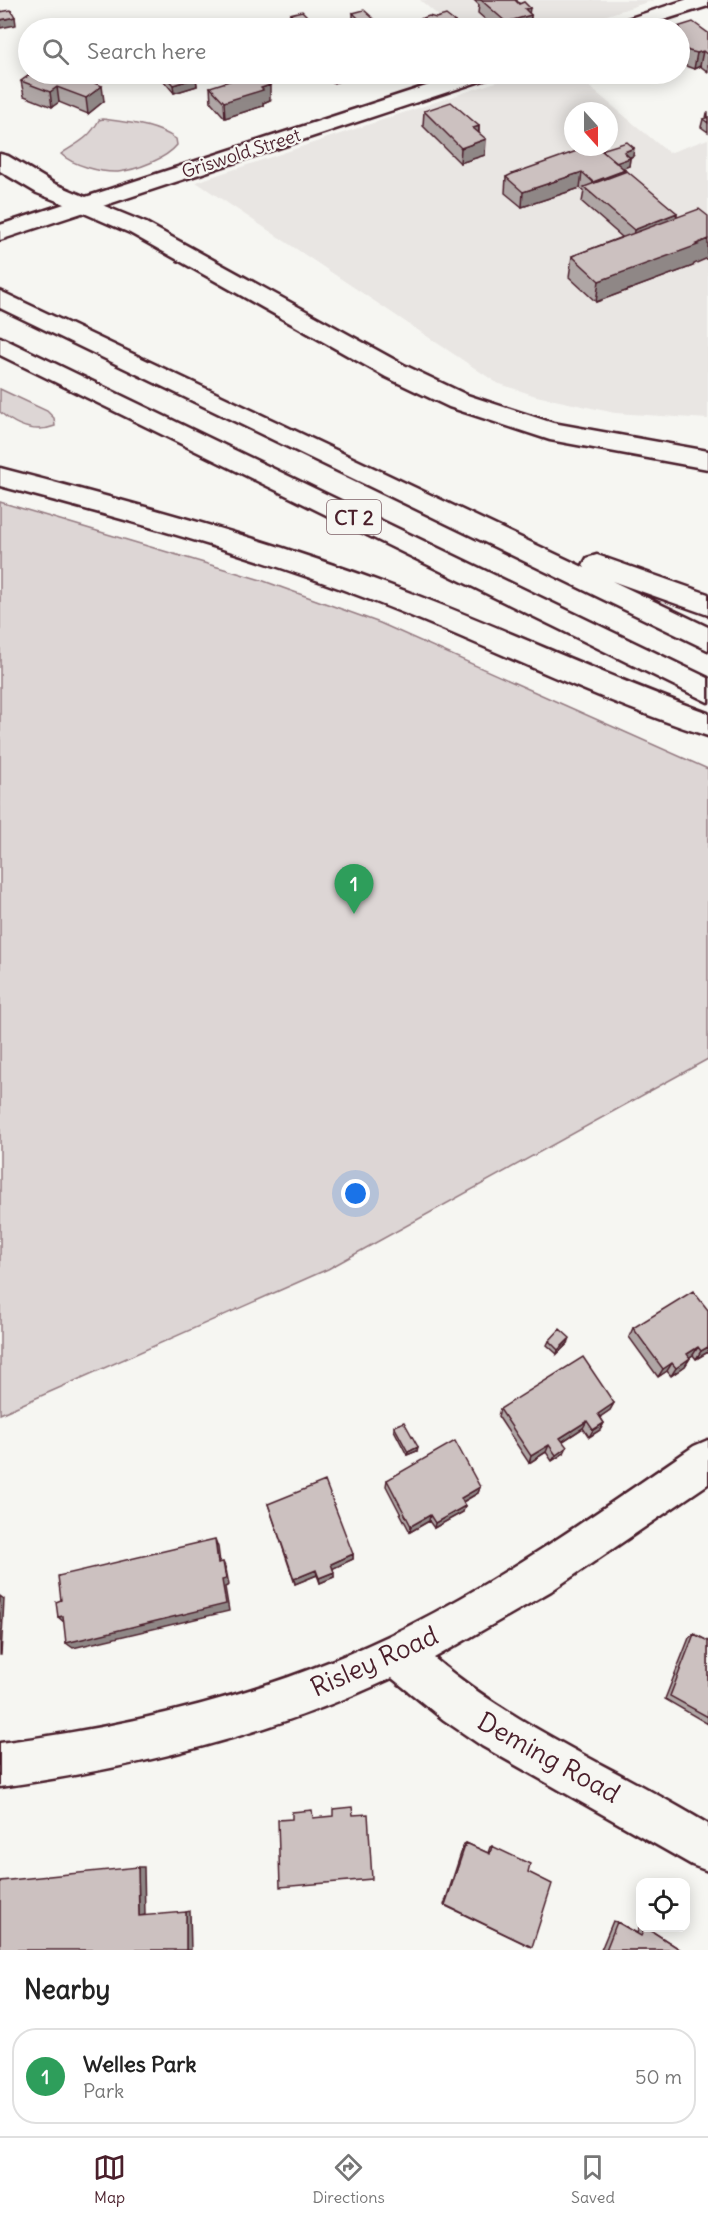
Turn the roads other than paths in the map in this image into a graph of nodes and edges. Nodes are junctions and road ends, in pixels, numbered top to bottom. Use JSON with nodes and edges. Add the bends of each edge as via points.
{"nodes":[{"id":1,"x":705,"y":0,"type":"edge"},
{"id":2,"x":650,"y":18,"type":"edge"},
{"id":3,"x":453,"y":84,"type":"edge"},
{"id":4,"x":0,"y":161,"type":"edge"},
{"id":5,"x":85,"y":205,"type":"junction"},
{"id":6,"x":0,"y":233,"type":"edge"},
{"id":7,"x":0,"y":299,"type":"edge"},
{"id":8,"x":0,"y":345,"type":"edge"},
{"id":9,"x":708,"y":460,"type":"edge"},
{"id":10,"x":0,"y":477,"type":"edge"},
{"id":11,"x":436,"y":508,"type":"junction"},
{"id":12,"x":708,"y":605,"type":"edge"},
{"id":13,"x":708,"y":639,"type":"edge"},
{"id":14,"x":708,"y":691,"type":"edge"},
{"id":15,"x":708,"y":725,"type":"edge"},
{"id":16,"x":708,"y":1460,"type":"edge"},
{"id":17,"x":397,"y":1654,"type":"junction"},
{"id":18,"x":0,"y":1766,"type":"edge"},
{"id":19,"x":708,"y":1850,"type":"edge"}],
"edges":[{"from":1,"to":2,"type":"main road"},
{"from":3,"to":5,"type":"main road","name":"Griswold Street"},
{"from":4,"to":5,"type":"main road","via":[[45,188]]},
{"from":5,"to":6,"type":"main road","name":"Griswold Street"},
{"from":5,"to":9,"type":"main road","via":[[138,228],[395,371],[458,401],[550,431]]},
{"from":7,"to":11,"type":"main road","number":"CT 2"},
{"from":8,"to":14,"type":"main road","number":"CT 2"},
{"from":10,"to":15,"type":"main road","via":[[194,529],[315,569]]},
{"from":11,"to":12,"type":"main road"},
{"from":11,"to":13,"type":"main road","number":"CT 2"},
{"from":16,"to":17,"type":"main road","name":"Risley Road","via":[[548,1569]]},
{"from":17,"to":18,"type":"main road","name":"Risley Road","via":[[228,1719],[141,1743]]},
{"from":17,"to":19,"type":"main road","name":"Deming Road","via":[[489,1725]]}]}
